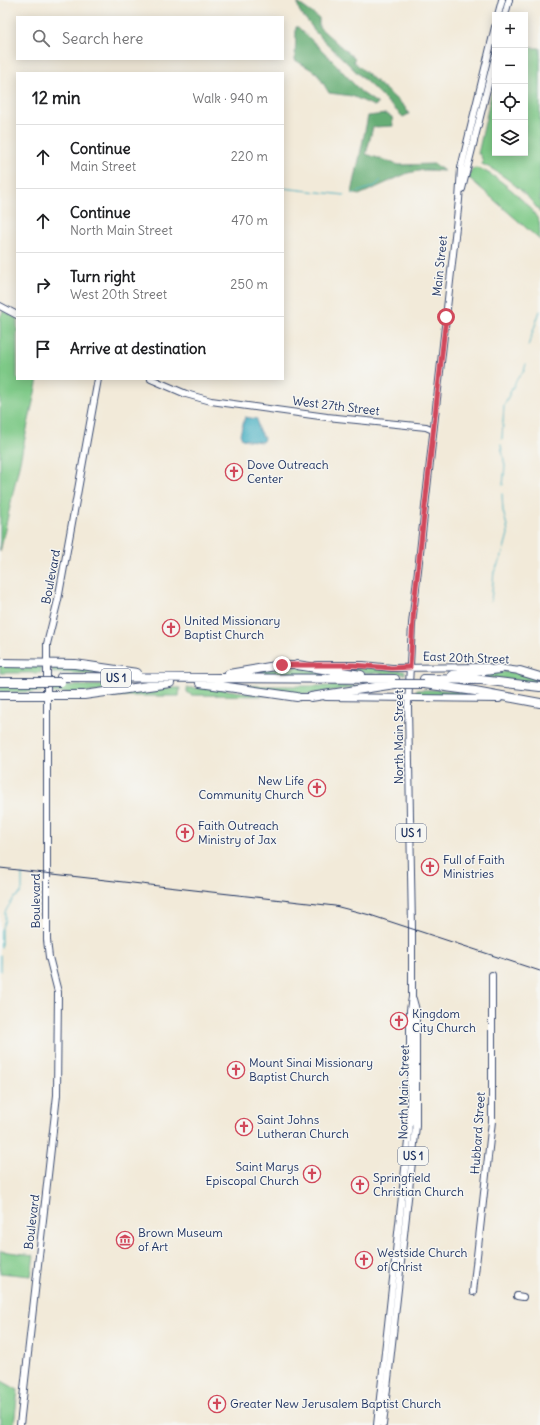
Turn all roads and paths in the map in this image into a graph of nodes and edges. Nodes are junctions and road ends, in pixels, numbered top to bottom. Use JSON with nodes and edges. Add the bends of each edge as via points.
{"nodes":[{"id":1,"x":502,"y":0,"type":"edge"},
{"id":2,"x":509,"y":0,"type":"edge"},
{"id":3,"x":499,"y":12,"type":"edge"},
{"id":4,"x":506,"y":12,"type":"edge"},
{"id":5,"x":492,"y":39,"type":"edge"},
{"id":6,"x":492,"y":69,"type":"edge"},
{"id":7,"x":459,"y":200,"type":"junction"},
{"id":8,"x":0,"y":306,"type":"edge"},
{"id":9,"x":16,"y":314,"type":"edge"},
{"id":10,"x":98,"y":380,"type":"edge"},
{"id":11,"x":154,"y":380,"type":"edge"},
{"id":12,"x":433,"y":430,"type":"junction"},
{"id":13,"x":0,"y":663,"type":"edge"},
{"id":14,"x":47,"y":663,"type":"junction"},
{"id":15,"x":282,"y":665,"type":"joint"},
{"id":16,"x":297,"y":665,"type":"junction"},
{"id":17,"x":410,"y":667,"type":"junction"},
{"id":18,"x":500,"y":669,"type":"junction"},
{"id":19,"x":520,"y":671,"type":"joint"},
{"id":20,"x":0,"y":677,"type":"edge"},
{"id":21,"x":540,"y":677,"type":"edge"},
{"id":22,"x":210,"y":678,"type":"junction"},
{"id":23,"x":36,"y":679,"type":"junction"},
{"id":24,"x":170,"y":680,"type":"junction"},
{"id":25,"x":200,"y":680,"type":"junction"},
{"id":26,"x":393,"y":681,"type":"junction"},
{"id":27,"x":424,"y":681,"type":"junction"},
{"id":28,"x":0,"y":682,"type":"edge"},
{"id":29,"x":540,"y":687,"type":"edge"},
{"id":30,"x":540,"y":692,"type":"edge"},
{"id":31,"x":0,"y":695,"type":"edge"},
{"id":32,"x":47,"y":696,"type":"junction"},
{"id":33,"x":297,"y":697,"type":"joint"},
{"id":34,"x":311,"y":697,"type":"junction"},
{"id":35,"x":409,"y":698,"type":"junction"},
{"id":36,"x":527,"y":702,"type":"junction"},
{"id":37,"x":540,"y":703,"type":"edge"},
{"id":38,"x":492,"y":975,"type":"dead end"},
{"id":39,"x":412,"y":997,"type":"junction"},
{"id":40,"x":473,"y":1292,"type":"dead end"},
{"id":41,"x":20,"y":1425,"type":"edge"},
{"id":42,"x":377,"y":1425,"type":"edge"},
{"id":43,"x":383,"y":1425,"type":"edge"}],
"edges":[{"from":1,"to":3,"type":"main road"},
{"from":2,"to":4,"type":"main road"},
{"from":5,"to":7,"type":"main road","name":"Main Street","via":[[461,168]]},
{"from":6,"to":7,"type":"main road","name":"Main Street"},
{"from":7,"to":12,"type":"main road","name":"Main Street"},
{"from":8,"to":9,"type":"main road"},
{"from":10,"to":14,"type":"main road","name":"Boulevard","via":[[55,617],[48,640]]},
{"from":11,"to":12,"type":"main road","name":"West 27th Street","via":[[196,397],[327,417],[426,427]]},
{"from":12,"to":17,"type":"main road","name":"North Main Street","via":[[414,605]]},
{"from":13,"to":14,"type":"highway"},
{"from":14,"to":24,"type":"highway","via":[[90,666]]},
{"from":14,"to":32,"type":"main road","name":"Boulevard"},
{"from":15,"to":16,"type":"main road","name":"East 20th Street"},
{"from":15,"to":22,"type":"highway"},
{"from":16,"to":17,"type":"main road","name":"East 20th Street"},
{"from":16,"to":26,"type":"highway","via":[[379,676]]},
{"from":17,"to":18,"type":"main road","name":"East 20th Street"},
{"from":17,"to":35,"type":"main road","name":"North Main Street","number":"US 1"},
{"from":18,"to":19,"type":"main road","name":"East 20th Street"},
{"from":18,"to":27,"type":"highway","via":[[436,676]]},
{"from":19,"to":21,"type":"highway"},
{"from":20,"to":23,"type":"highway","number":"US 1"},
{"from":22,"to":25,"type":"highway","number":"US 1"},
{"from":22,"to":26,"type":"highway"},
{"from":23,"to":24,"type":"highway","number":"US 1"},
{"from":23,"to":28,"type":"highway","number":"US 1"},
{"from":24,"to":25,"type":"highway","number":"US 1"},
{"from":24,"to":32,"type":"highway","via":[[94,694]]},
{"from":25,"to":26,"type":"highway"},
{"from":25,"to":33,"type":"highway","number":"US 1"},
{"from":26,"to":27,"type":"highway"},
{"from":26,"to":34,"type":"highway"},
{"from":27,"to":29,"type":"highway","via":[[487,681]]},
{"from":27,"to":30,"type":"highway"},
{"from":27,"to":36,"type":"highway"},
{"from":31,"to":32,"type":"highway"},
{"from":32,"to":41,"type":"main road","name":"Boulevard","via":[[47,944],[58,992],[57,1095]]},
{"from":33,"to":34,"type":"main road","number":"US 1"},
{"from":34,"to":35,"type":"main road","number":"US 1"},
{"from":35,"to":36,"type":"main road","via":[[491,698]]},
{"from":35,"to":39,"type":"main road","name":"North Main Street","number":"US 1"},
{"from":36,"to":37,"type":"highway"},
{"from":38,"to":40,"type":"main road","name":"Hubbard Street","via":[[492,1121]]},
{"from":39,"to":42,"type":"main road","name":"North Main Street","number":"US 1","via":[[410,1129]]},
{"from":39,"to":43,"type":"main road","name":"North Main Street","number":"US 1","via":[[416,1010],[416,1126]]}]}
